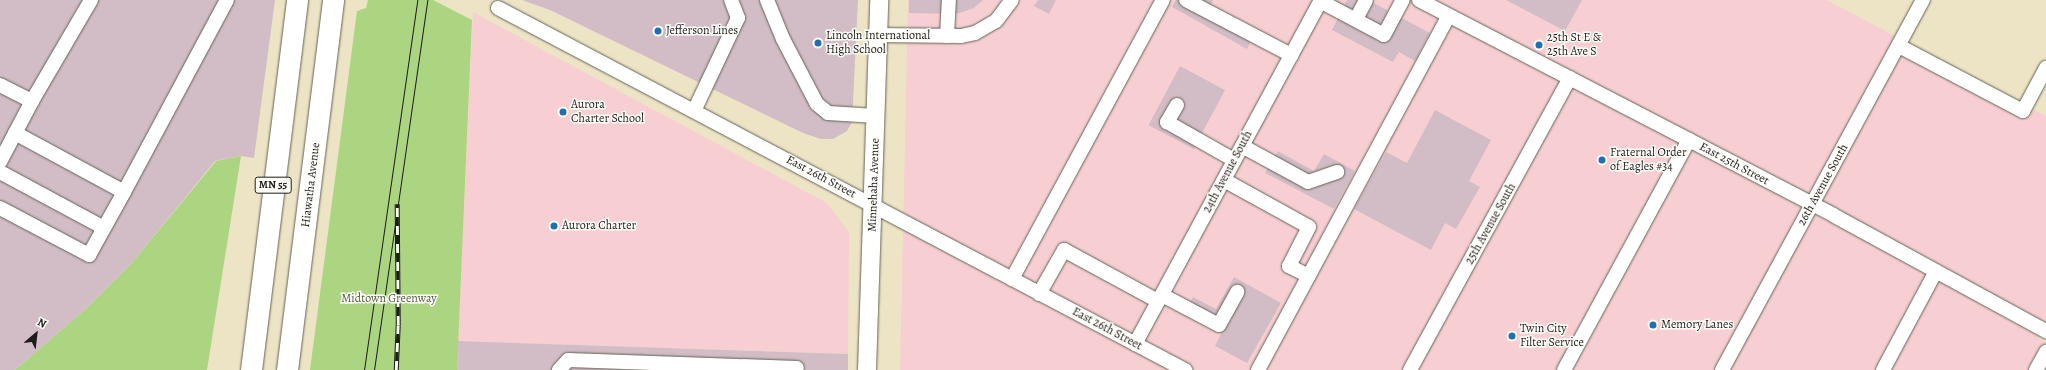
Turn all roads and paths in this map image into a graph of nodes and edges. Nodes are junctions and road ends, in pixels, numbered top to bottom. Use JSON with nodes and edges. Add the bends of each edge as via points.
{"nodes":[{"id":1,"x":91,"y":0,"type":"edge"},
{"id":2,"x":227,"y":0,"type":"edge"},
{"id":3,"x":297,"y":0,"type":"edge"},
{"id":4,"x":333,"y":0,"type":"edge"},
{"id":5,"x":731,"y":0,"type":"edge"},
{"id":6,"x":767,"y":0,"type":"edge"},
{"id":7,"x":879,"y":0,"type":"edge"},
{"id":8,"x":949,"y":0,"type":"edge"},
{"id":9,"x":1012,"y":0,"type":"edge"},
{"id":10,"x":1163,"y":0,"type":"edge"},
{"id":11,"x":1186,"y":0,"type":"edge"},
{"id":12,"x":1321,"y":0,"type":"edge"},
{"id":13,"x":1366,"y":0,"type":"edge"},
{"id":14,"x":1402,"y":0,"type":"edge"},
{"id":15,"x":1419,"y":0,"type":"edge"},
{"id":16,"x":1924,"y":0,"type":"edge"},
{"id":17,"x":498,"y":8,"type":"dead end"},
{"id":18,"x":1449,"y":16,"type":"junction"},
{"id":19,"x":1356,"y":20,"type":"junction"},
{"id":20,"x":878,"y":35,"type":"junction"},
{"id":21,"x":947,"y":36,"type":"junction"},
{"id":22,"x":1899,"y":46,"type":"junction"},
{"id":23,"x":1291,"y":55,"type":"junction"},
{"id":24,"x":2046,"y":68,"type":"edge"},
{"id":25,"x":1570,"y":78,"type":"junction"},
{"id":26,"x":0,"y":84,"type":"edge"},
{"id":27,"x":32,"y":101,"type":"junction"},
{"id":28,"x":1177,"y":105,"type":"dead end"},
{"id":29,"x":694,"y":111,"type":"junction"},
{"id":30,"x":876,"y":116,"type":"junction"},
{"id":31,"x":15,"y":133,"type":"junction"},
{"id":32,"x":1689,"y":140,"type":"junction"},
{"id":33,"x":1242,"y":146,"type":"junction"},
{"id":34,"x":2,"y":154,"type":"edge"},
{"id":35,"x":1234,"y":160,"type":"junction"},
{"id":36,"x":0,"y":172,"type":"edge"},
{"id":37,"x":1337,"y":172,"type":"dead end"},
{"id":38,"x":1224,"y":180,"type":"junction"},
{"id":39,"x":124,"y":192,"type":"junction"},
{"id":40,"x":874,"y":205,"type":"junction"},
{"id":41,"x":1812,"y":205,"type":"junction"},
{"id":42,"x":0,"y":208,"type":"edge"},
{"id":43,"x":1309,"y":227,"type":"junction"},
{"id":44,"x":104,"y":228,"type":"junction"},
{"id":45,"x":1329,"y":238,"type":"junction"},
{"id":46,"x":1936,"y":271,"type":"junction"},
{"id":47,"x":1309,"y":276,"type":"junction"},
{"id":48,"x":1012,"y":279,"type":"junction"},
{"id":49,"x":1237,"y":292,"type":"dead end"},
{"id":50,"x":1039,"y":294,"type":"junction"},
{"id":51,"x":1160,"y":298,"type":"junction"},
{"id":52,"x":2046,"y":331,"type":"edge"},
{"id":53,"x":1135,"y":344,"type":"junction"},
{"id":54,"x":2046,"y":352,"type":"edge"},
{"id":55,"x":797,"y":368,"type":"dead end"},
{"id":56,"x":251,"y":370,"type":"edge"},
{"id":57,"x":287,"y":370,"type":"edge"},
{"id":58,"x":559,"y":370,"type":"edge"},
{"id":59,"x":868,"y":370,"type":"edge"},
{"id":60,"x":1185,"y":370,"type":"edge"},
{"id":61,"x":1258,"y":370,"type":"edge"},
{"id":62,"x":1410,"y":370,"type":"edge"},
{"id":63,"x":1564,"y":370,"type":"edge"},
{"id":64,"x":1722,"y":370,"type":"edge"},
{"id":65,"x":1883,"y":370,"type":"edge"},
{"id":66,"x":2036,"y":370,"type":"edge"}],
"edges":[{"from":1,"to":27,"type":"street"},
{"from":2,"to":39,"type":"street"},
{"from":3,"to":56,"type":"highway","number":"MN 55"},
{"from":4,"to":57,"type":"highway","name":"Hiawatha Avenue","number":"MN 55"},
{"from":5,"to":29,"type":"street","via":[[738,18]]},
{"from":6,"to":30,"type":"street","via":[[783,39],[817,104],[828,113]]},
{"from":7,"to":20,"type":"main road","name":"Minnehaha Avenue"},
{"from":8,"to":21,"type":"street"},
{"from":9,"to":21,"type":"street","via":[[996,21],[980,31],[961,36]]},
{"from":10,"to":48,"type":"street"},
{"from":11,"to":23,"type":"street"},
{"from":12,"to":19,"type":"street"},
{"from":12,"to":23,"type":"street","name":"24th Avenue South"},
{"from":13,"to":19,"type":"street"},
{"from":14,"to":19,"type":"street","via":[[1384,34]]},
{"from":15,"to":18,"type":"street","name":"East 25th Street"},
{"from":16,"to":22,"type":"street","name":"26th Avenue South"},
{"from":17,"to":29,"type":"street","name":"East 26th Street"},
{"from":18,"to":25,"type":"street","name":"East 25th Street"},
{"from":18,"to":45,"type":"street"},
{"from":20,"to":21,"type":"street"},
{"from":20,"to":30,"type":"main road","name":"Minnehaha Avenue"},
{"from":22,"to":24,"type":"street","via":[[2023,111]]},
{"from":22,"to":41,"type":"street","name":"26th Avenue South"},
{"from":23,"to":33,"type":"street","name":"24th Avenue South"},
{"from":25,"to":32,"type":"street","name":"East 25th Street"},
{"from":25,"to":62,"type":"street","name":"25th Avenue South"},
{"from":26,"to":27,"type":"street"},
{"from":27,"to":31,"type":"street"},
{"from":28,"to":35,"type":"street","via":[[1167,122]]},
{"from":29,"to":40,"type":"street","name":"East 26th Street"},
{"from":30,"to":40,"type":"main road","name":"Minnehaha Avenue"},
{"from":31,"to":34,"type":"street"},
{"from":31,"to":39,"type":"street"},
{"from":32,"to":41,"type":"street","name":"East 25th Street"},
{"from":32,"to":63,"type":"street"},
{"from":33,"to":35,"type":"street","name":"24th Avenue South"},
{"from":33,"to":37,"type":"street","via":[[1308,182]]},
{"from":35,"to":38,"type":"street","name":"24th Avenue South"},
{"from":36,"to":44,"type":"street"},
{"from":38,"to":43,"type":"street"},
{"from":38,"to":51,"type":"street","name":"24th Avenue South"},
{"from":39,"to":44,"type":"street"},
{"from":40,"to":48,"type":"street","name":"East 26th Street"},
{"from":40,"to":59,"type":"main road","name":"Minnehaha Avenue"},
{"from":41,"to":46,"type":"street","name":"East 25th Street"},
{"from":41,"to":64,"type":"street","name":"26th Avenue South"},
{"from":42,"to":44,"type":"street","via":[[89,254]]},
{"from":43,"to":45,"type":"street"},
{"from":43,"to":47,"type":"street","via":[[1289,266]]},
{"from":45,"to":47,"type":"street"},
{"from":46,"to":52,"type":"street","name":"East 25th Street"},
{"from":46,"to":65,"type":"street"},
{"from":47,"to":61,"type":"street"},
{"from":48,"to":50,"type":"street","name":"East 26th Street"},
{"from":49,"to":51,"type":"street","via":[[1219,325]]},
{"from":50,"to":51,"type":"street","via":[[1064,250]]},
{"from":50,"to":53,"type":"street","name":"East 26th Street"},
{"from":51,"to":53,"type":"street","name":"24th Avenue South"},
{"from":53,"to":60,"type":"street","name":"East 26th Street"},
{"from":54,"to":66,"type":"street"},
{"from":55,"to":58,"type":"street","via":[[568,360]]}]}
